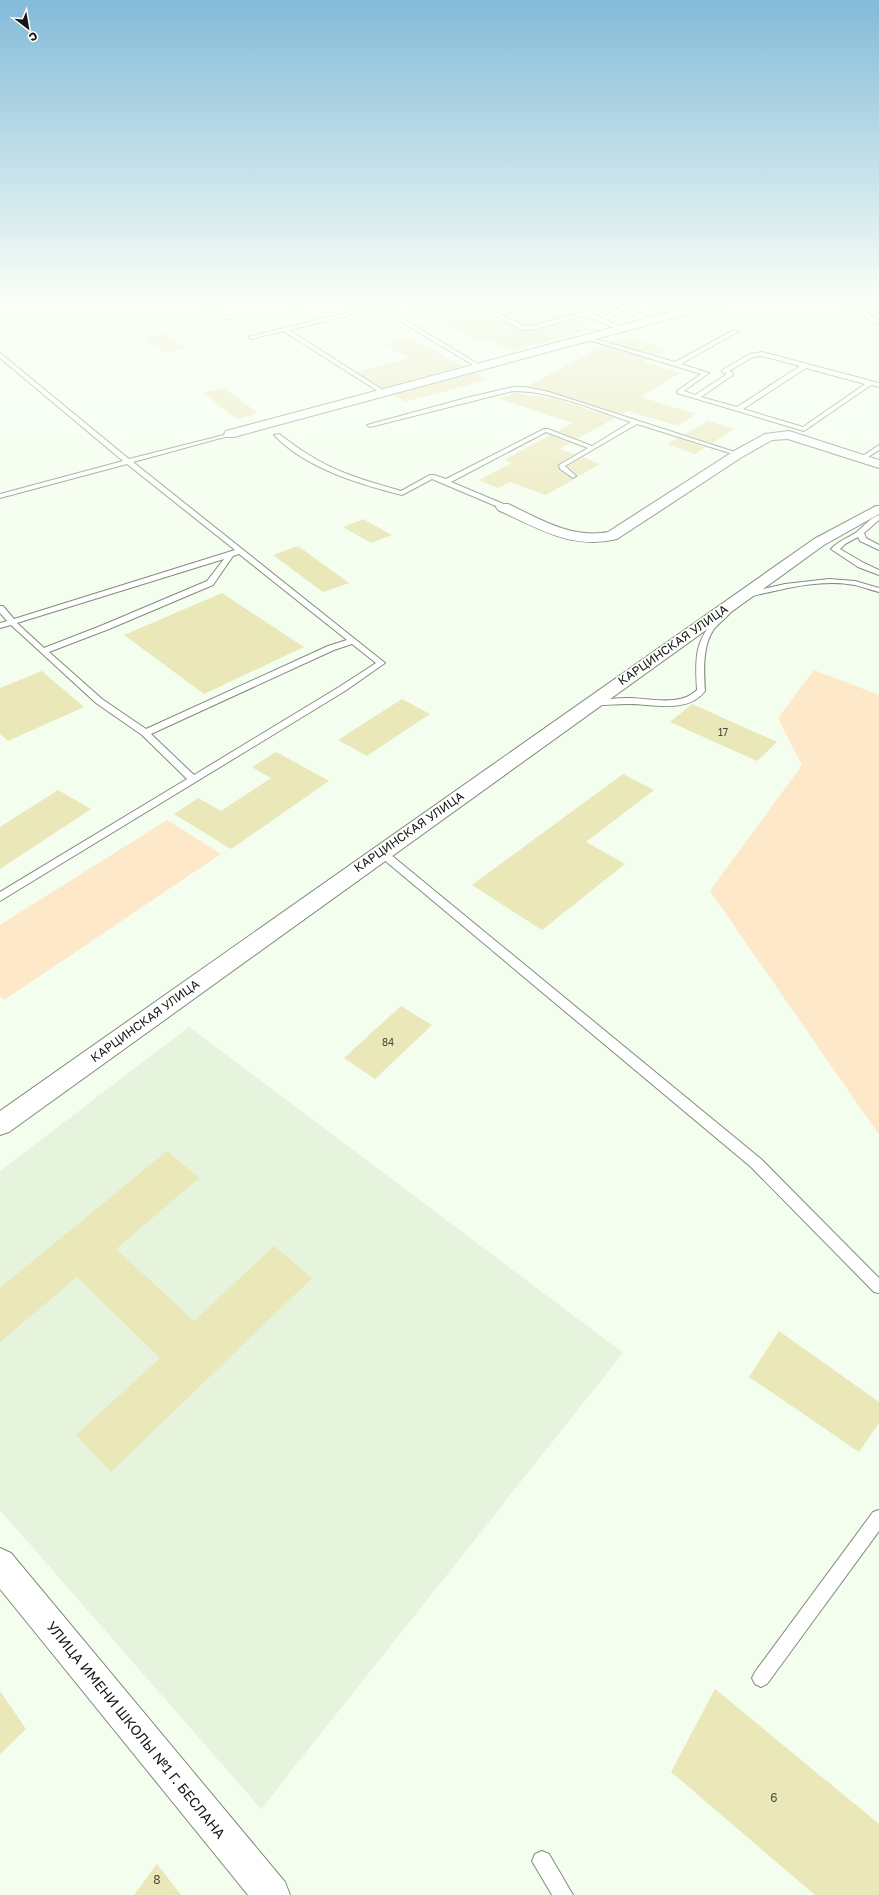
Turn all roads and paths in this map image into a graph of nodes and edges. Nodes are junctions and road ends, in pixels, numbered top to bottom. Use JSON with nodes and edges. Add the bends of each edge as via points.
{"nodes":[{"id":1,"x":41,"y":389,"type":"edge"},
{"id":2,"x":380,"y":389,"type":"edge"},
{"id":3,"x":394,"y":389,"type":"edge"},
{"id":4,"x":510,"y":389,"type":"edge"},
{"id":5,"x":527,"y":389,"type":"edge"},
{"id":6,"x":683,"y":389,"type":"edge"},
{"id":7,"x":708,"y":389,"type":"edge"},
{"id":8,"x":768,"y":389,"type":"edge"},
{"id":9,"x":860,"y":389,"type":"edge"},
{"id":10,"x":384,"y":392,"type":"junction"},
{"id":11,"x":696,"y":397,"type":"junction"},
{"id":12,"x":738,"y":409,"type":"junction"},
{"id":13,"x":636,"y":422,"type":"junction"},
{"id":14,"x":370,"y":425,"type":"dead end"},
{"id":15,"x":230,"y":434,"type":"joint"},
{"id":16,"x":277,"y":435,"type":"dead end"},
{"id":17,"x":879,"y":447,"type":"edge"},
{"id":18,"x":593,"y":448,"type":"junction"},
{"id":19,"x":738,"y":454,"type":"junction"},
{"id":20,"x":863,"y":458,"type":"junction"},
{"id":21,"x":127,"y":461,"type":"junction"},
{"id":22,"x":879,"y":464,"type":"edge"},
{"id":23,"x":573,"y":476,"type":"dead end"},
{"id":24,"x":446,"y":482,"type":"junction"},
{"id":25,"x":879,"y":495,"type":"edge"},
{"id":26,"x":0,"y":496,"type":"edge"},
{"id":27,"x":504,"y":507,"type":"joint"},
{"id":28,"x":877,"y":513,"type":"edge"},
{"id":29,"x":860,"y":533,"type":"junction"},
{"id":30,"x":820,"y":542,"type":"junction"},
{"id":31,"x":879,"y":548,"type":"edge"},
{"id":32,"x":241,"y":551,"type":"junction"},
{"id":33,"x":230,"y":554,"type":"junction"},
{"id":34,"x":879,"y":573,"type":"edge"},
{"id":35,"x":862,"y":576,"type":"junction"},
{"id":36,"x":879,"y":590,"type":"edge"},
{"id":37,"x":742,"y":596,"type":"junction"},
{"id":38,"x":0,"y":608,"type":"edge"},
{"id":39,"x":13,"y":622,"type":"junction"},
{"id":40,"x":0,"y":626,"type":"edge"},
{"id":41,"x":353,"y":641,"type":"junction"},
{"id":42,"x":43,"y":651,"type":"junction"},
{"id":43,"x":591,"y":703,"type":"junction"},
{"id":44,"x":145,"y":733,"type":"junction"},
{"id":45,"x":193,"y":780,"type":"junction"},
{"id":46,"x":381,"y":852,"type":"junction"},
{"id":47,"x":0,"y":898,"type":"edge"},
{"id":48,"x":0,"y":1125,"type":"edge"},
{"id":49,"x":879,"y":1287,"type":"edge"},
{"id":50,"x":879,"y":1518,"type":"edge"},
{"id":51,"x":0,"y":1564,"type":"edge"},
{"id":52,"x":762,"y":1678,"type":"dead end"},
{"id":53,"x":542,"y":1861,"type":"dead end"},
{"id":54,"x":272,"y":1895,"type":"edge"},
{"id":55,"x":563,"y":1895,"type":"edge"}],
"edges":[{"from":1,"to":21,"type":"lane"},
{"from":2,"to":10,"type":"lane"},
{"from":3,"to":10,"type":"street"},
{"from":4,"to":14,"type":"lane"},
{"from":5,"to":13,"type":"lane","via":[[547,393]]},
{"from":6,"to":11,"type":"lane","via":[[679,392]]},
{"from":7,"to":11,"type":"lane"},
{"from":8,"to":12,"type":"lane"},
{"from":9,"to":12,"type":"lane","via":[[804,429]]},
{"from":10,"to":15,"type":"street"},
{"from":11,"to":12,"type":"lane"},
{"from":13,"to":18,"type":"lane"},
{"from":13,"to":19,"type":"lane"},
{"from":15,"to":21,"type":"lane"},
{"from":16,"to":24,"type":"lane","via":[[308,457],[338,473],[374,486],[402,492],[432,476]]},
{"from":17,"to":20,"type":"lane"},
{"from":18,"to":23,"type":"lane","via":[[562,465],[562,468]]},
{"from":18,"to":24,"type":"lane","via":[[546,430]]},
{"from":19,"to":20,"type":"street","via":[[769,437],[782,435]]},
{"from":19,"to":27,"type":"street","via":[[612,536],[604,538],[589,540],[567,536]]},
{"from":20,"to":22,"type":"street"},
{"from":21,"to":26,"type":"lane"},
{"from":21,"to":32,"type":"lane"},
{"from":24,"to":27,"type":"lane"},
{"from":25,"to":30,"type":"main road"},
{"from":28,"to":29,"type":"lane"},
{"from":28,"to":30,"type":"main road"},
{"from":29,"to":31,"type":"lane","via":[[863,538]]},
{"from":29,"to":35,"type":"lane","via":[[842,542],[836,549]]},
{"from":30,"to":37,"type":"main road","name":"КАРЦИНСКАЯ УЛИЦА"},
{"from":32,"to":33,"type":"lane"},
{"from":32,"to":41,"type":"lane"},
{"from":33,"to":39,"type":"lane"},
{"from":33,"to":42,"type":"lane","via":[[210,583]]},
{"from":34,"to":35,"type":"lane"},
{"from":35,"to":36,"type":"lane"},
{"from":35,"to":37,"type":"lane","via":[[834,582],[776,588]]},
{"from":37,"to":43,"type":"main road","name":"КАРЦИНСКАЯ УЛИЦА"},
{"from":37,"to":43,"type":"lane","via":[[710,629],[702,648],[701,691],[694,698],[684,702]]},
{"from":38,"to":39,"type":"lane"},
{"from":39,"to":40,"type":"lane"},
{"from":39,"to":42,"type":"lane"},
{"from":41,"to":44,"type":"lane","via":[[331,648]]},
{"from":41,"to":45,"type":"lane","via":[[381,663],[342,690]]},
{"from":42,"to":44,"type":"lane","via":[[99,701]]},
{"from":43,"to":46,"type":"main road","name":"КАРЦИНСКАЯ УЛИЦА"},
{"from":44,"to":45,"type":"lane"},
{"from":45,"to":47,"type":"lane"},
{"from":46,"to":48,"type":"main road","name":"КАРЦИНСКАЯ УЛИЦА"},
{"from":46,"to":49,"type":"lane","via":[[756,1163]]},
{"from":50,"to":52,"type":"lane"},
{"from":51,"to":54,"type":"street","name":"УЛИЦА ИМЕНИ ШКОЛЫ №1 Г. БЕСЛАНА"},
{"from":53,"to":55,"type":"lane"}]}
